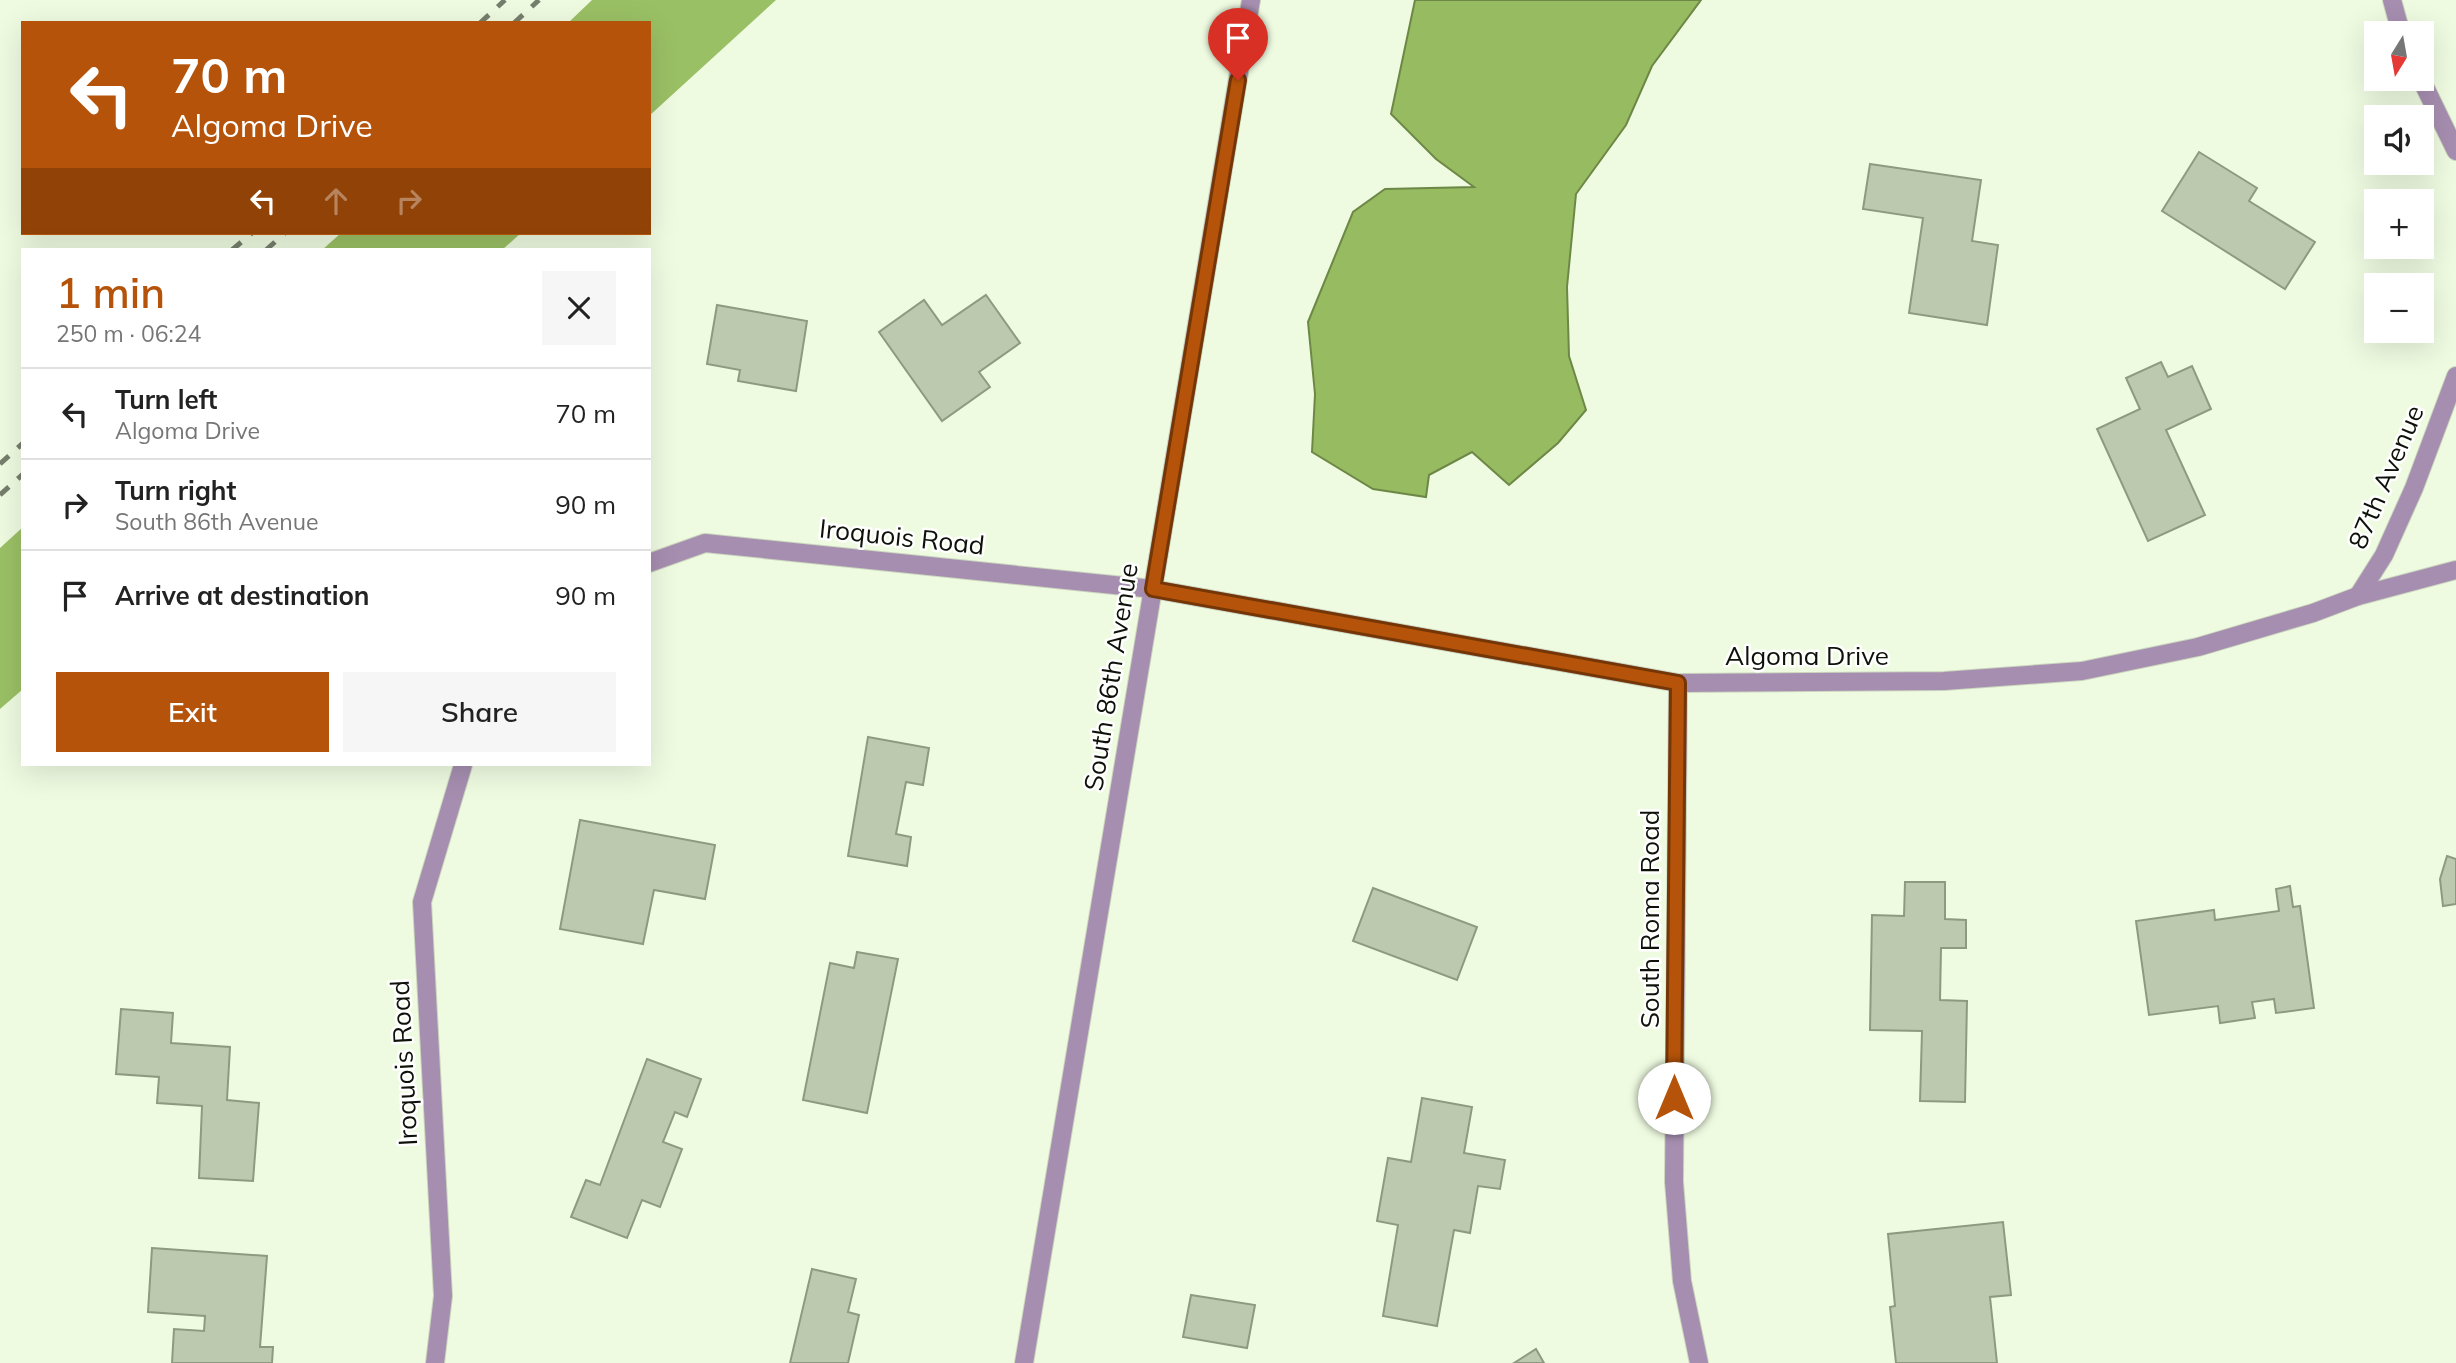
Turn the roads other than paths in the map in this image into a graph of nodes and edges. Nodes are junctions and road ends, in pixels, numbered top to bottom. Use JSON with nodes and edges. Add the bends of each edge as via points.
{"nodes":[{"id":1,"x":1251,"y":0,"type":"edge"},
{"id":2,"x":2392,"y":0,"type":"edge"},
{"id":3,"x":2398,"y":21,"type":"edge"},
{"id":4,"x":2427,"y":91,"type":"edge"},
{"id":5,"x":2456,"y":150,"type":"edge"},
{"id":6,"x":2456,"y":376,"type":"edge"},
{"id":7,"x":651,"y":562,"type":"edge"},
{"id":8,"x":2456,"y":570,"type":"edge"},
{"id":9,"x":1153,"y":589,"type":"junction"},
{"id":10,"x":2358,"y":596,"type":"junction"},
{"id":11,"x":1678,"y":683,"type":"junction"},
{"id":12,"x":463,"y":766,"type":"edge"},
{"id":13,"x":435,"y":1363,"type":"edge"},
{"id":14,"x":1024,"y":1363,"type":"edge"},
{"id":15,"x":1699,"y":1363,"type":"edge"}],
"edges":[{"from":1,"to":9,"type":"street","name":"South 86th Avenue"},
{"from":2,"to":3,"type":"street"},
{"from":4,"to":5,"type":"street"},
{"from":6,"to":10,"type":"street","name":"87th Avenue","via":[[2395,533]]},
{"from":7,"to":9,"type":"street","name":"Iroquois Road","via":[[705,543]]},
{"from":8,"to":10,"type":"street","name":"Algoma Drive"},
{"from":9,"to":11,"type":"street","name":"Algoma Drive"},
{"from":9,"to":14,"type":"street","name":"South 86th Avenue"},
{"from":10,"to":11,"type":"street","name":"Algoma Drive","via":[[2198,647],[2082,671],[1944,681]]},
{"from":11,"to":15,"type":"street","name":"South Roma Road","via":[[1674,1182],[1682,1281]]},
{"from":12,"to":13,"type":"street","name":"Iroquois Road","via":[[422,902],[443,1296]]}]}
